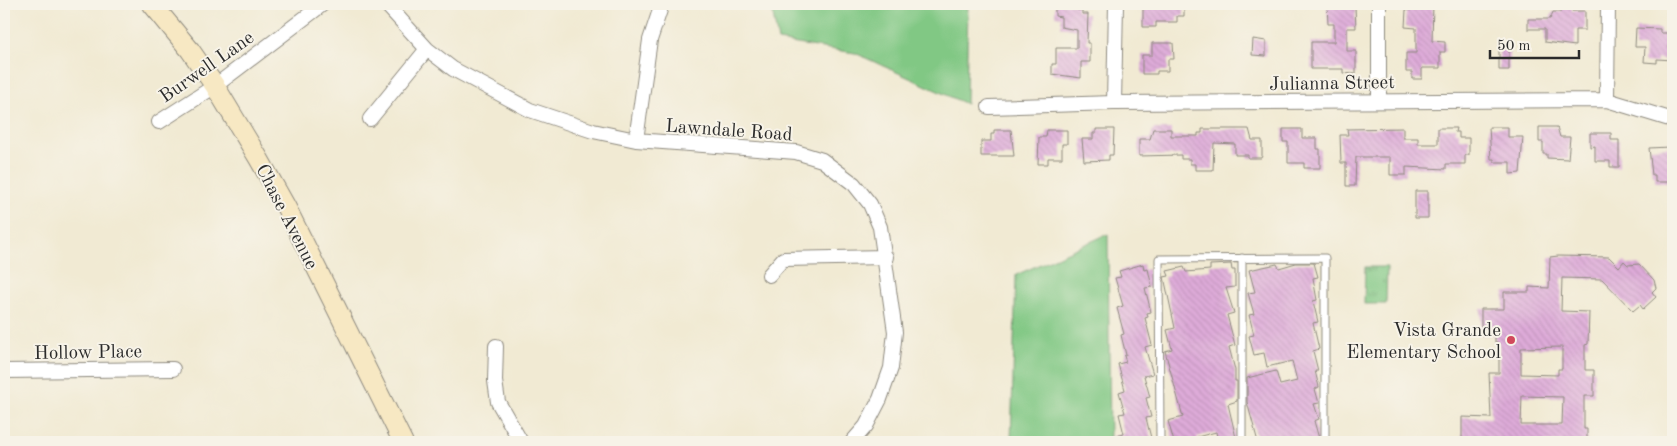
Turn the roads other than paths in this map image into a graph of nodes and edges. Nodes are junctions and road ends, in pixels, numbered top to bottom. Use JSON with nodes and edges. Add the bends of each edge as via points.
{"nodes":[{"id":1,"x":152,"y":4,"type":"edge"},
{"id":2,"x":323,"y":4,"type":"edge"},
{"id":3,"x":386,"y":4,"type":"edge"},
{"id":4,"x":662,"y":4,"type":"edge"},
{"id":5,"x":1116,"y":4,"type":"edge"},
{"id":6,"x":1379,"y":4,"type":"edge"},
{"id":7,"x":1608,"y":4,"type":"edge"},
{"id":8,"x":427,"y":49,"type":"junction"},
{"id":9,"x":215,"y":86,"type":"junction"},
{"id":10,"x":1607,"y":100,"type":"junction"},
{"id":11,"x":1379,"y":101,"type":"junction"},
{"id":12,"x":1114,"y":103,"type":"junction"},
{"id":13,"x":988,"y":107,"type":"dead end"},
{"id":14,"x":370,"y":119,"type":"dead end"},
{"id":15,"x":1673,"y":120,"type":"edge"},
{"id":16,"x":159,"y":122,"type":"dead end"},
{"id":17,"x":636,"y":140,"type":"junction"},
{"id":18,"x":886,"y":257,"type":"junction"},
{"id":19,"x":1242,"y":258,"type":"junction"},
{"id":20,"x":769,"y":276,"type":"dead end"},
{"id":21,"x":496,"y":346,"type":"dead end"},
{"id":22,"x":173,"y":369,"type":"dead end"},
{"id":23,"x":4,"y":371,"type":"edge"},
{"id":24,"x":857,"y":441,"type":"edge"},
{"id":25,"x":403,"y":442,"type":"edge"},
{"id":26,"x":521,"y":442,"type":"edge"},
{"id":27,"x":1160,"y":442,"type":"edge"},
{"id":28,"x":1242,"y":442,"type":"edge"},
{"id":29,"x":1324,"y":442,"type":"edge"}],
"edges":[{"from":1,"to":9,"type":"main road","name":"Chase Avenue"},
{"from":2,"to":9,"type":"street","name":"Burwell Lane"},
{"from":3,"to":8,"type":"street","name":"Lawndale Road"},
{"from":4,"to":17,"type":"street","via":[[650,40]]},
{"from":5,"to":12,"type":"street"},
{"from":6,"to":11,"type":"street"},
{"from":7,"to":10,"type":"street"},
{"from":8,"to":14,"type":"street"},
{"from":8,"to":17,"type":"street","name":"Lawndale Road","via":[[478,85],[530,110],[592,131]]},
{"from":9,"to":16,"type":"street","name":"Burwell Lane"},
{"from":9,"to":25,"type":"main road","name":"Chase Avenue","via":[[286,207]]},
{"from":10,"to":11,"type":"street","name":"Julianna Street"},
{"from":10,"to":15,"type":"street","name":"Julianna Street"},
{"from":11,"to":12,"type":"street","name":"Julianna Street"},
{"from":12,"to":13,"type":"street","name":"Julianna Street"},
{"from":17,"to":18,"type":"street","name":"Lawndale Road","via":[[782,150],[822,160],[845,175],[870,204],[880,226]]},
{"from":18,"to":20,"type":"street","via":[[784,259]]},
{"from":18,"to":24,"type":"street","name":"Lawndale Road","via":[[895,332],[894,350],[880,399]]},
{"from":19,"to":27,"type":"lane","via":[[1159,259]]},
{"from":19,"to":28,"type":"lane"},
{"from":19,"to":29,"type":"lane","via":[[1324,258]]},
{"from":21,"to":26,"type":"street","via":[[498,402]]},
{"from":22,"to":23,"type":"street","name":"Hollow Place"}]}
